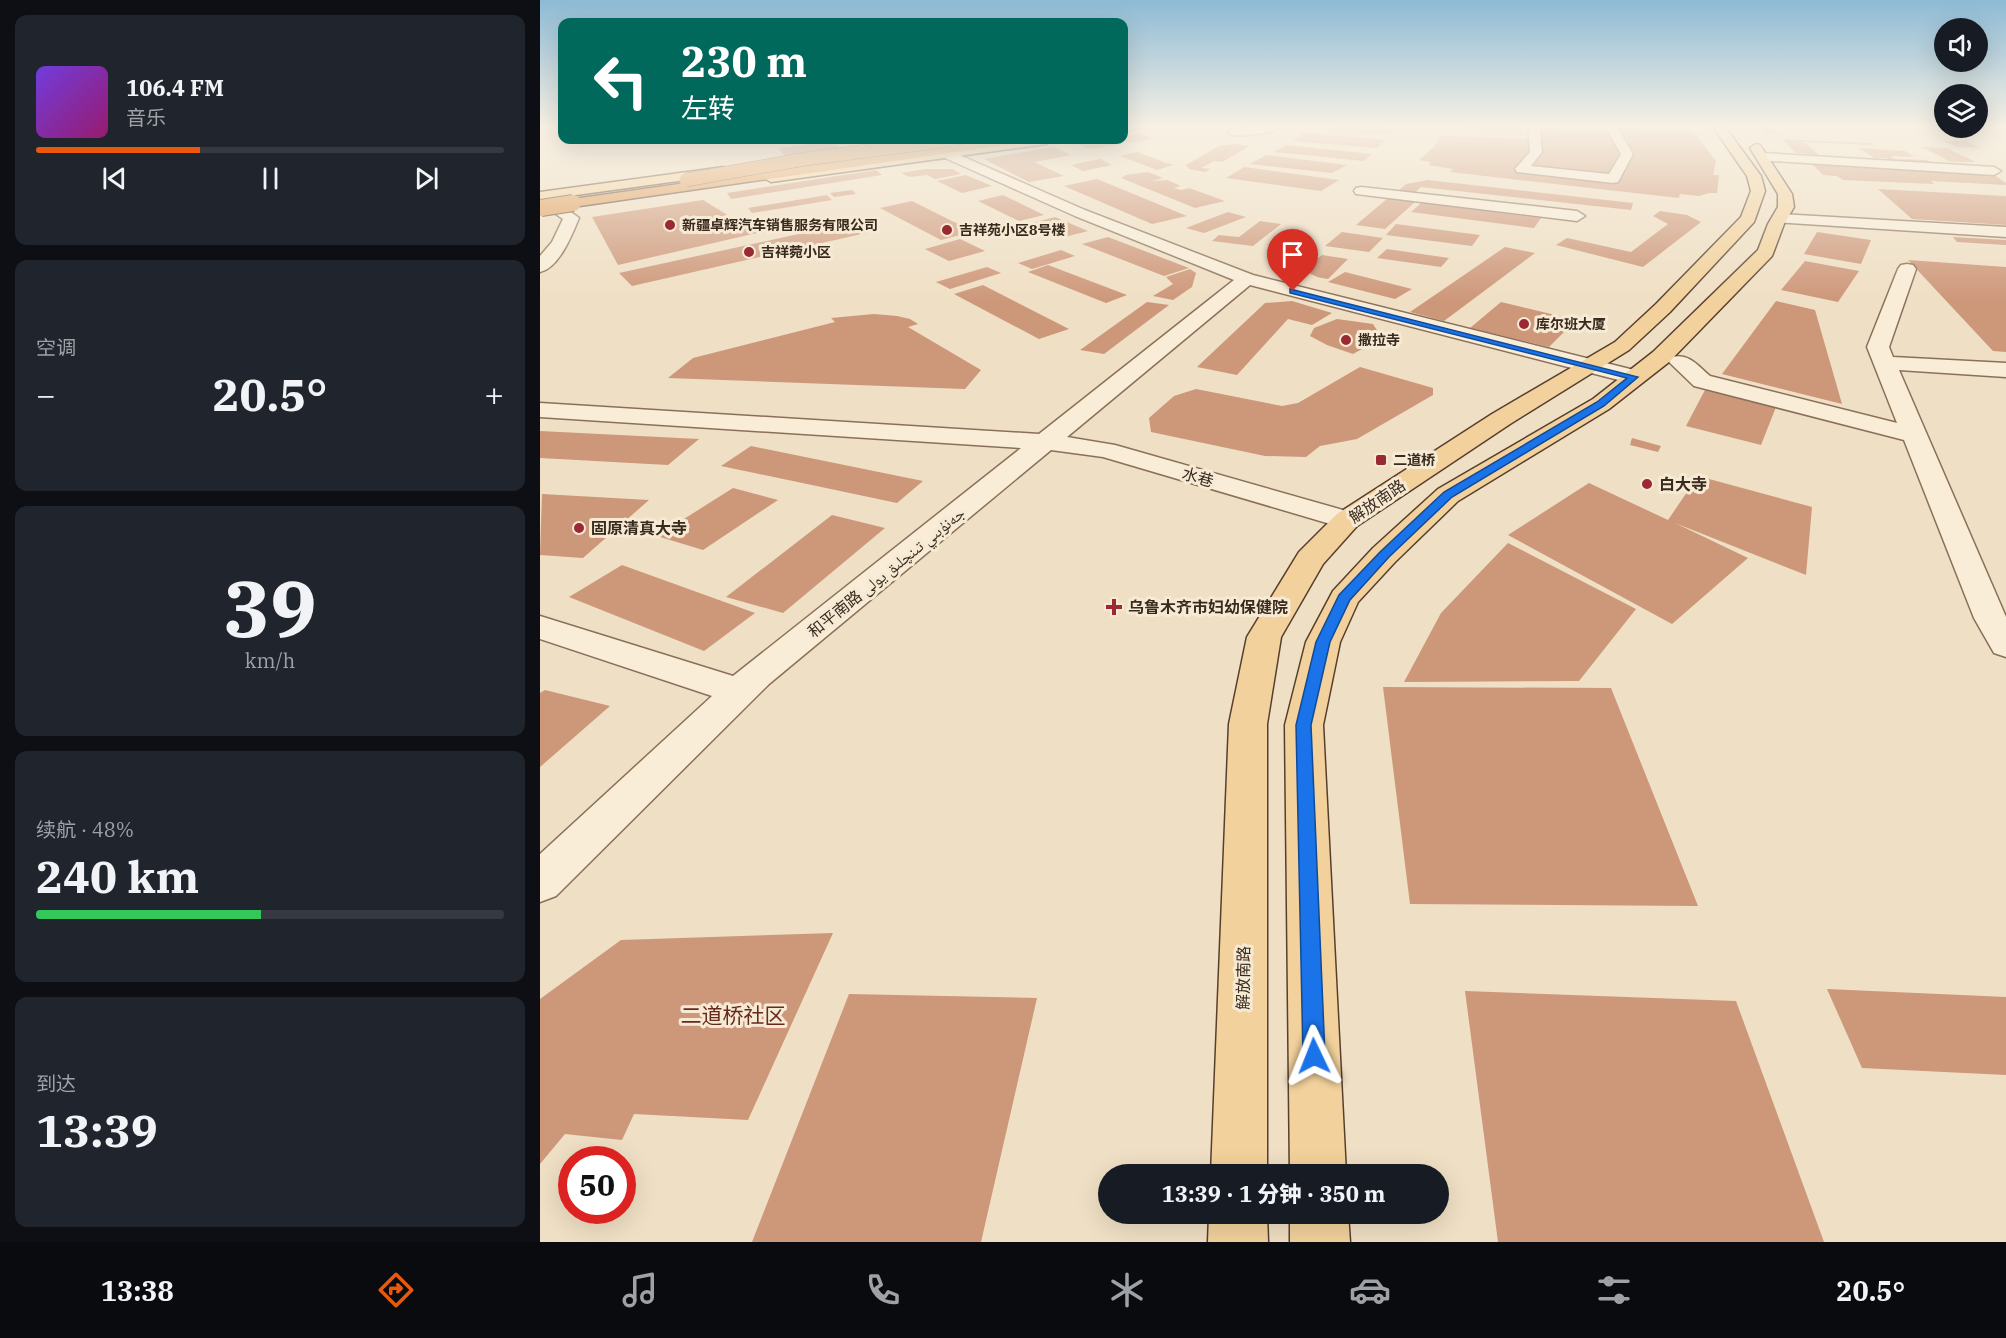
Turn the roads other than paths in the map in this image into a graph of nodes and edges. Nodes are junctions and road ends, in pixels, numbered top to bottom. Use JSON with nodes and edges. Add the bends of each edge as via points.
{"nodes":[{"id":1,"x":627,"y":185,"type":"edge"},
{"id":2,"x":658,"y":185,"type":"edge"},
{"id":3,"x":695,"y":185,"type":"edge"},
{"id":4,"x":699,"y":185,"type":"edge"},
{"id":5,"x":1026,"y":185,"type":"edge"},
{"id":6,"x":1756,"y":185,"type":"edge"},
{"id":7,"x":1780,"y":185,"type":"edge"},
{"id":8,"x":1361,"y":191,"type":"dead end"},
{"id":9,"x":540,"y":196,"type":"edge"},
{"id":10,"x":540,"y":206,"type":"edge"},
{"id":11,"x":559,"y":208,"type":"junction"},
{"id":12,"x":1577,"y":216,"type":"dead end"},
{"id":13,"x":1780,"y":219,"type":"junction"},
{"id":14,"x":2006,"y":232,"type":"edge"},
{"id":15,"x":540,"y":267,"type":"edge"},
{"id":16,"x":1907,"y":269,"type":"dead end"},
{"id":17,"x":1247,"y":279,"type":"junction"},
{"id":18,"x":1680,"y":362,"type":"dead end"},
{"id":19,"x":1885,"y":363,"type":"junction"},
{"id":20,"x":1588,"y":366,"type":"junction"},
{"id":21,"x":2006,"y":370,"type":"edge"},
{"id":22,"x":1634,"y":377,"type":"junction"},
{"id":23,"x":540,"y":410,"type":"edge"},
{"id":24,"x":1914,"y":435,"type":"junction"},
{"id":25,"x":1046,"y":442,"type":"junction"},
{"id":26,"x":1347,"y":520,"type":"junction"},
{"id":27,"x":540,"y":627,"type":"edge"},
{"id":28,"x":2006,"y":645,"type":"edge"},
{"id":29,"x":740,"y":692,"type":"junction"},
{"id":30,"x":540,"y":882,"type":"edge"},
{"id":31,"x":1239,"y":1164,"type":"edge"},
{"id":32,"x":1318,"y":1164,"type":"edge"},
{"id":33,"x":1238,"y":1224,"type":"edge"},
{"id":34,"x":1319,"y":1224,"type":"edge"},
{"id":35,"x":1238,"y":1242,"type":"edge"},
{"id":36,"x":1320,"y":1242,"type":"edge"}],
"edges":[{"from":1,"to":9,"type":"main road"},
{"from":2,"to":10,"type":"highway"},
{"from":3,"to":10,"type":"highway","bridge":true},
{"from":4,"to":11,"type":"main road"},
{"from":5,"to":17,"type":"street","via":[[1080,213]]},
{"from":6,"to":20,"type":"main road","name":"解放南路","via":[[1752,213],[1663,308],[1622,346]]},
{"from":7,"to":13,"type":"main road","via":[[1786,207]]},
{"from":8,"to":12,"type":"street"},
{"from":9,"to":11,"type":"street"},
{"from":10,"to":11,"type":"street"},
{"from":11,"to":15,"type":"street","via":[[571,218],[560,244]]},
{"from":13,"to":14,"type":"street"},
{"from":13,"to":22,"type":"main road","via":[[1766,252],[1661,357]]},
{"from":16,"to":19,"type":"street","via":[[1878,347]]},
{"from":17,"to":20,"type":"street"},
{"from":17,"to":25,"type":"street","name":"和平南路 جەنۇبىي تىنچلىق يولى"},
{"from":18,"to":24,"type":"street","via":[[1702,381]]},
{"from":19,"to":21,"type":"street"},
{"from":19,"to":24,"type":"street"},
{"from":20,"to":22,"type":"street"},
{"from":20,"to":26,"type":"main road","name":"解放南路"},
{"from":22,"to":32,"type":"main road","via":[[1601,404],[1448,495],[1344,598],[1323,642],[1304,725]]},
{"from":23,"to":25,"type":"street","name":"水巷"},
{"from":24,"to":28,"type":"street","via":[[1990,618]]},
{"from":25,"to":26,"type":"street","name":"水巷","via":[[1106,450]]},
{"from":25,"to":29,"type":"street","name":"和平南路 جەنۇبىي تىنچلىق يولى"},
{"from":26,"to":31,"type":"main road","name":"解放南路","via":[[1310,559],[1264,637],[1248,724]]},
{"from":27,"to":29,"type":"street"},
{"from":29,"to":30,"type":"street","name":"和平南路 جەنۇبىي تىنچلىق يولى"},
{"from":33,"to":35,"type":"main road"},
{"from":34,"to":36,"type":"main road"}]}
